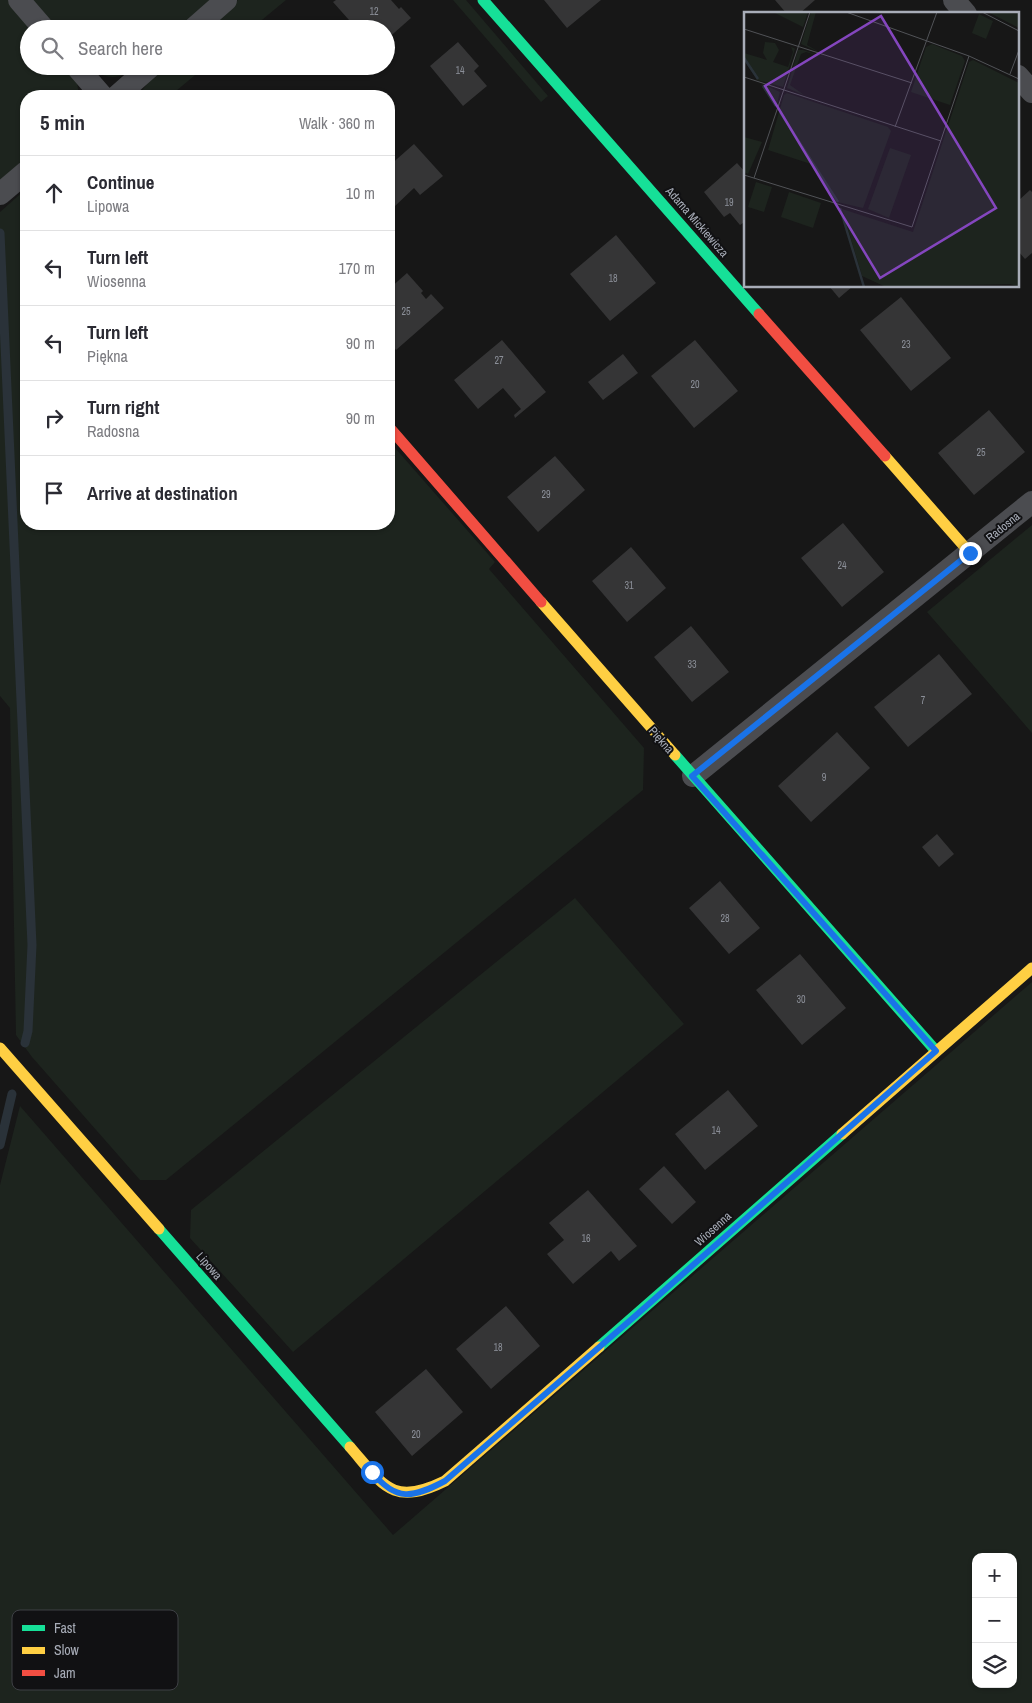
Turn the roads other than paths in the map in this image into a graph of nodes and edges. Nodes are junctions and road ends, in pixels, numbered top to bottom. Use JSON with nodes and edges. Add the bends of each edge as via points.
{"nodes":[{"id":1,"x":19,"y":0,"type":"edge"},
{"id":2,"x":226,"y":0,"type":"edge"},
{"id":3,"x":483,"y":0,"type":"edge"},
{"id":4,"x":954,"y":0,"type":"edge"},
{"id":5,"x":964,"y":12,"type":"edge"},
{"id":6,"x":36,"y":20,"type":"edge"},
{"id":7,"x":203,"y":20,"type":"edge"},
{"id":8,"x":84,"y":75,"type":"edge"},
{"id":9,"x":140,"y":75,"type":"edge"},
{"id":10,"x":1020,"y":78,"type":"edge"},
{"id":11,"x":97,"y":90,"type":"edge"},
{"id":12,"x":123,"y":90,"type":"edge"},
{"id":13,"x":1032,"y":92,"type":"edge"},
{"id":14,"x":20,"y":177,"type":"edge"},
{"id":15,"x":0,"y":194,"type":"edge"},
{"id":16,"x":395,"y":434,"type":"edge"},
{"id":17,"x":1032,"y":502,"type":"edge"},
{"id":18,"x":970,"y":553,"type":"junction"},
{"id":19,"x":692,"y":776,"type":"junction"},
{"id":20,"x":1032,"y":968,"type":"edge"},
{"id":21,"x":0,"y":1048,"type":"edge"},
{"id":22,"x":936,"y":1051,"type":"junction"},
{"id":23,"x":403,"y":1493,"type":"joint"}],
"edges":[{"from":1,"to":6,"type":"street"},
{"from":2,"to":7,"type":"street"},
{"from":3,"to":18,"type":"street","name":"Adama Mickiewicza"},
{"from":4,"to":5,"type":"street"},
{"from":8,"to":11,"type":"street"},
{"from":9,"to":12,"type":"street"},
{"from":10,"to":13,"type":"street"},
{"from":14,"to":15,"type":"street"},
{"from":16,"to":19,"type":"street","name":"Piękna"},
{"from":17,"to":18,"type":"street","name":"Radosna"},
{"from":18,"to":19,"type":"street","name":"Radosna"},
{"from":19,"to":22,"type":"street","name":"Piękna"},
{"from":20,"to":22,"type":"street","name":"Wiosenna"},
{"from":21,"to":23,"type":"street","name":"Lipowa","via":[[384,1486]]},
{"from":22,"to":23,"type":"street","name":"Wiosenna","via":[[445,1481],[421,1493]]}]}
